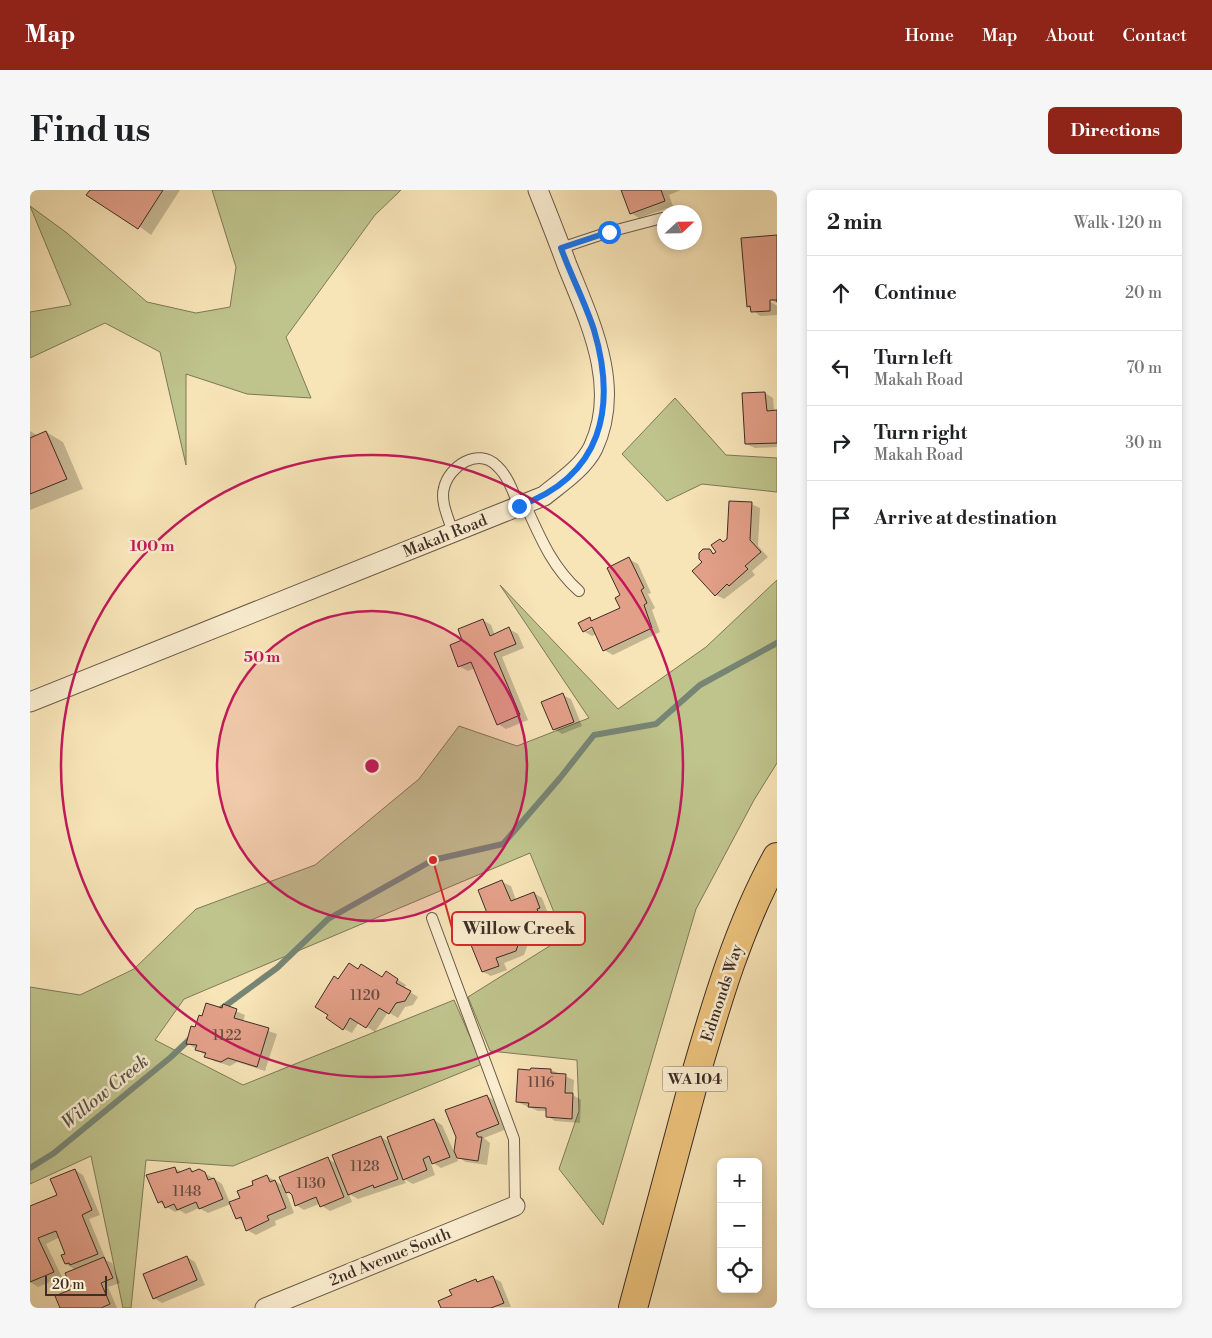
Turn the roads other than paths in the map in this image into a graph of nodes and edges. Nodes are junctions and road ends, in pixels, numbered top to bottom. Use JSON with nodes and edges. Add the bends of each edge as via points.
{"nodes":[{"id":1,"x":538,"y":190,"type":"edge"},
{"id":2,"x":657,"y":219,"type":"edge"},
{"id":3,"x":561,"y":248,"type":"junction"},
{"id":4,"x":522,"y":505,"type":"junction"},
{"id":5,"x":453,"y":533,"type":"junction"},
{"id":6,"x":579,"y":591,"type":"dead end"},
{"id":7,"x":30,"y":702,"type":"edge"},
{"id":8,"x":777,"y":857,"type":"edge"},
{"id":9,"x":432,"y":918,"type":"dead end"},
{"id":10,"x":515,"y":1206,"type":"joint"},
{"id":11,"x":265,"y":1308,"type":"edge"},
{"id":12,"x":633,"y":1308,"type":"edge"}],
"edges":[{"from":1,"to":3,"type":"street","name":"Makah Road"},
{"from":2,"to":3,"type":"lane"},
{"from":3,"to":4,"type":"street","name":"Makah Road","via":[[602,359],[604,413],[592,449],[578,466],[544,496]]},
{"from":4,"to":5,"type":"street","name":"Makah Road"},
{"from":4,"to":5,"type":"lane","via":[[496,464],[483,458],[469,460],[456,466],[443,489]]},
{"from":4,"to":6,"type":"lane","via":[[545,550]]},
{"from":5,"to":7,"type":"street","name":"Makah Road"},
{"from":8,"to":12,"type":"main road","name":"Edmonds Way","number":"WA 104","via":[[759,891],[723,980]]},
{"from":9,"to":10,"type":"lane","via":[[514,1139]]},
{"from":10,"to":11,"type":"street","name":"2nd Avenue South"}]}
